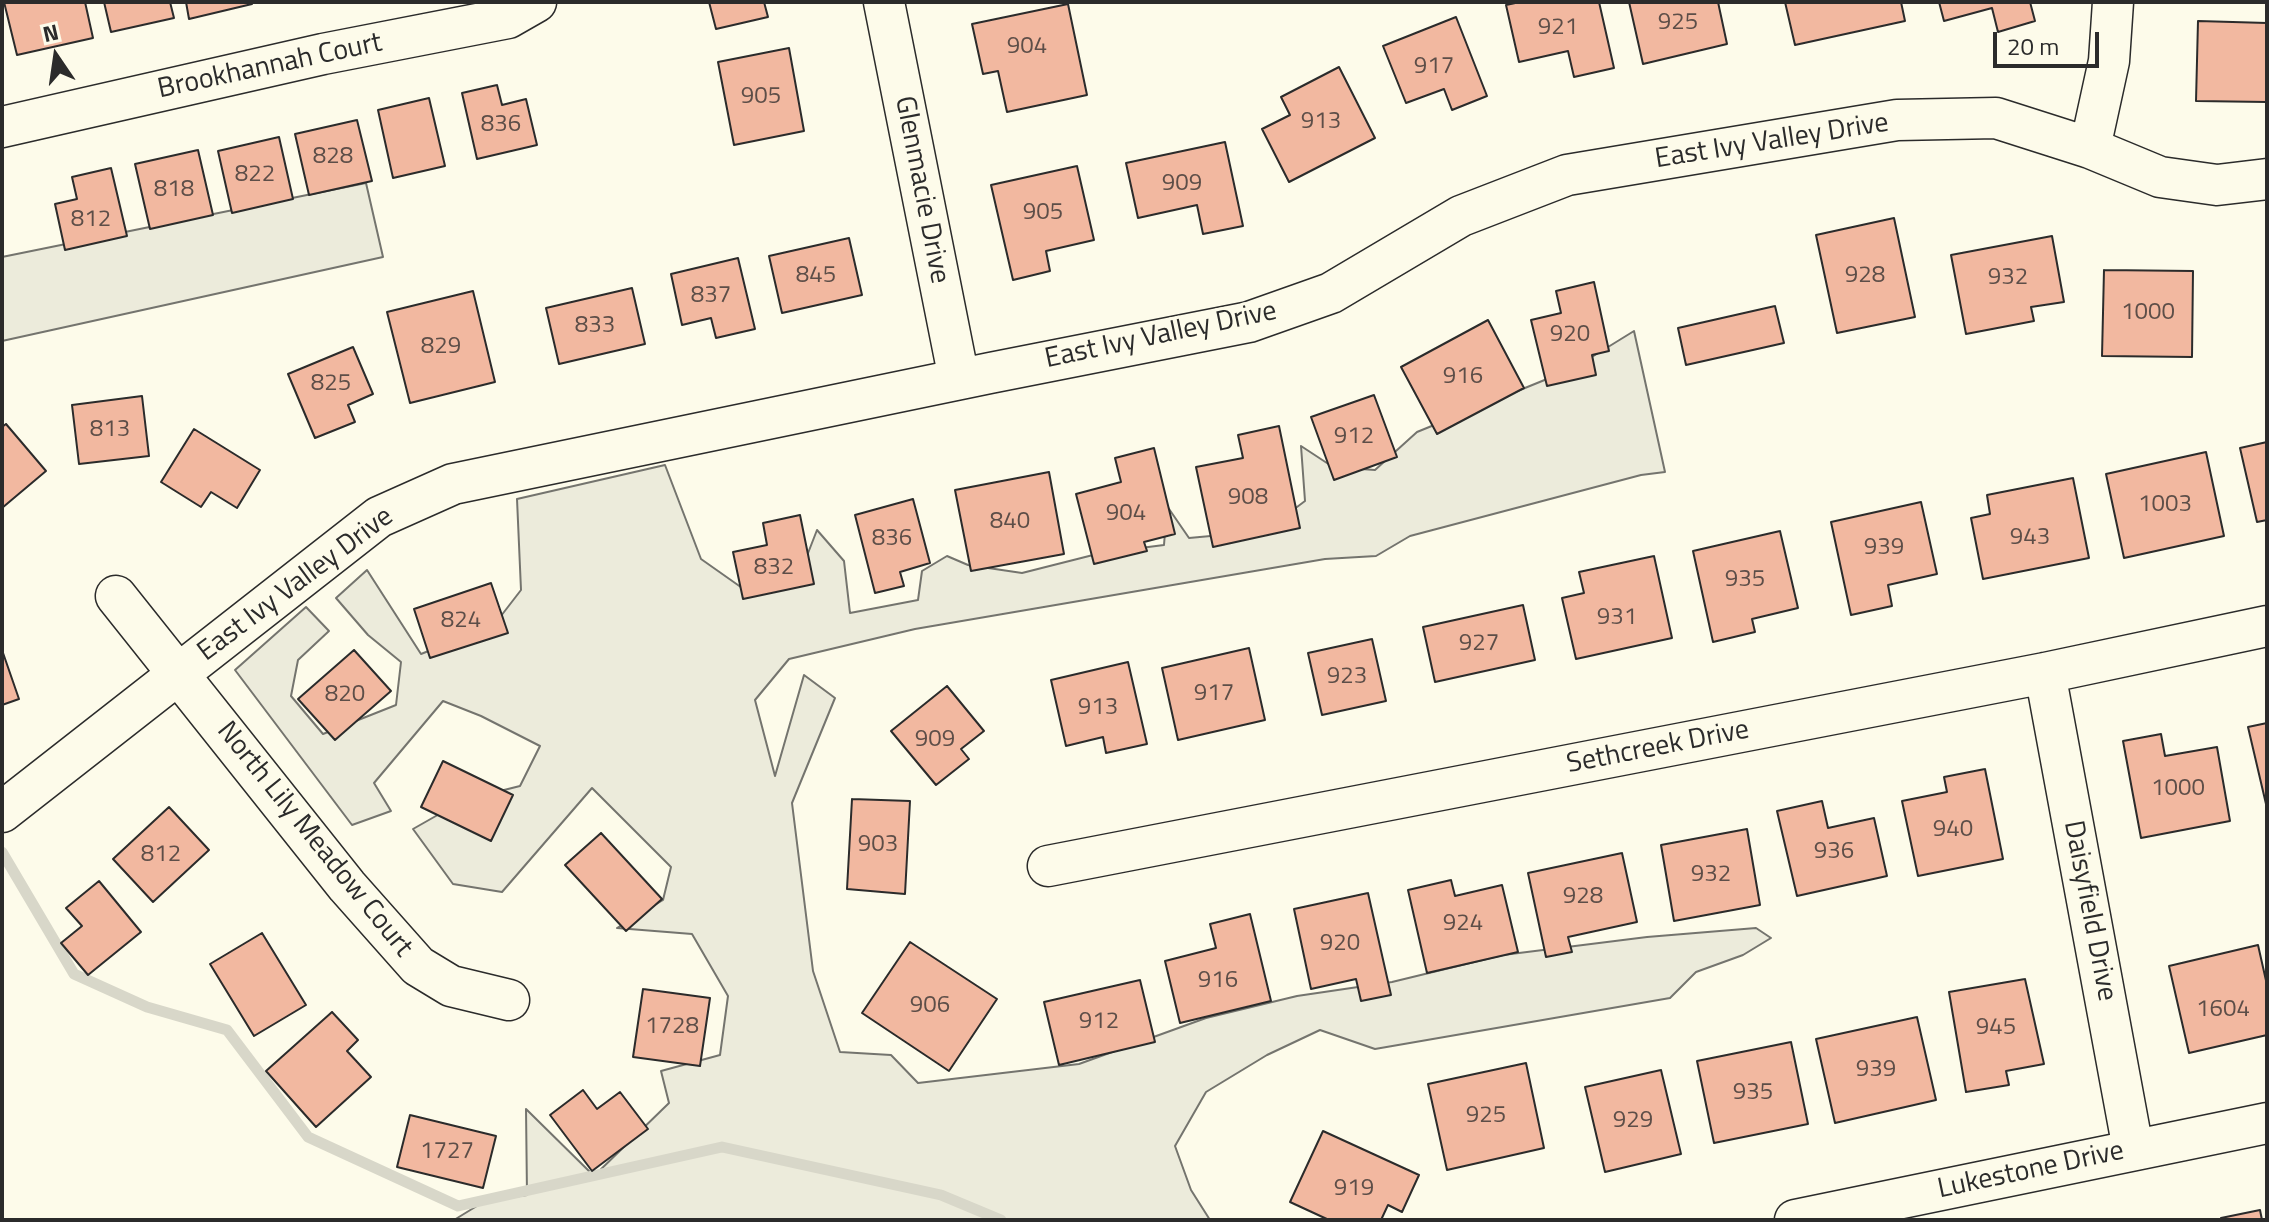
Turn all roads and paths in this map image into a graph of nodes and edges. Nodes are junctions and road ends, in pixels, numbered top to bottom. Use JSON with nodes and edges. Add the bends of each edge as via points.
{"nodes":[{"id":1,"x":536,"y":2,"type":"edge"},
{"id":2,"x":884,"y":2,"type":"edge"},
{"id":3,"x":2113,"y":2,"type":"edge"},
{"id":4,"x":2,"y":127,"type":"edge"},
{"id":5,"x":2090,"y":148,"type":"junction"},
{"id":6,"x":2267,"y":179,"type":"edge"},
{"id":7,"x":959,"y":379,"type":"junction"},
{"id":8,"x":116,"y":596,"type":"dead end"},
{"id":9,"x":2267,"y":626,"type":"edge"},
{"id":10,"x":2045,"y":673,"type":"junction"},
{"id":11,"x":178,"y":674,"type":"junction"},
{"id":12,"x":2,"y":812,"type":"edge"},
{"id":13,"x":1048,"y":866,"type":"dead end"},
{"id":14,"x":509,"y":1000,"type":"dead end"},
{"id":15,"x":2267,"y":1123,"type":"edge"},
{"id":16,"x":2133,"y":1149,"type":"junction"},
{"id":17,"x":1795,"y":1220,"type":"edge"}],
"edges":[{"from":1,"to":4,"type":"street","name":"Brookhannah Court","via":[[508,18]]},
{"from":2,"to":7,"type":"street","name":"Glenmacie Drive"},
{"from":3,"to":5,"type":"street","via":[[2109,61]]},
{"from":5,"to":6,"type":"street","name":"East Ivy Valley Drive","via":[[2160,177],[2217,185]]},
{"from":5,"to":7,"type":"street","name":"East Ivy Valley Drive","via":[[1996,118],[1897,120],[1567,175],[1461,216],[1331,293],[1249,322]]},
{"from":7,"to":11,"type":"street","name":"East Ivy Valley Drive","via":[[453,484],[379,517]]},
{"from":8,"to":11,"type":"street","name":"East Ivy Valley Drive"},
{"from":9,"to":10,"type":"street","name":"Sethcreek Drive"},
{"from":10,"to":13,"type":"street","name":"Sethcreek Drive"},
{"from":10,"to":16,"type":"street","name":"Daisyfield Drive"},
{"from":11,"to":12,"type":"street","name":"East Ivy Valley Drive"},
{"from":11,"to":14,"type":"street","name":"North Lily Meadow Court","via":[[347,886],[418,966],[451,986]]},
{"from":15,"to":16,"type":"street","name":"Lukestone Drive"},
{"from":16,"to":17,"type":"street","name":"Lukestone Drive"}]}
